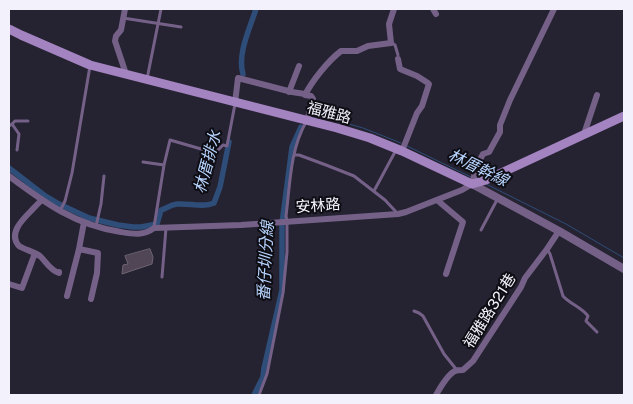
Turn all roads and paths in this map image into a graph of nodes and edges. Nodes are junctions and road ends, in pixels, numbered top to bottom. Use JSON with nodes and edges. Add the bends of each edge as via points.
{"nodes":[{"id":1,"x":125,"y":9,"type":"edge"},
{"id":2,"x":161,"y":9,"type":"edge"},
{"id":3,"x":394,"y":9,"type":"edge"},
{"id":4,"x":554,"y":9,"type":"edge"},
{"id":5,"x":123,"y":18,"type":"junction"},
{"id":6,"x":158,"y":23,"type":"junction"},
{"id":7,"x":182,"y":27,"type":"dead end"},
{"id":8,"x":9,"y":29,"type":"edge"},
{"id":9,"x":391,"y":43,"type":"junction"},
{"id":10,"x":398,"y":57,"type":"joint"},
{"id":11,"x":90,"y":65,"type":"junction"},
{"id":12,"x":299,"y":66,"type":"dead end"},
{"id":13,"x":126,"y":74,"type":"junction"},
{"id":14,"x":147,"y":80,"type":"junction"},
{"id":15,"x":289,"y":92,"type":"junction"},
{"id":16,"x":305,"y":94,"type":"junction"},
{"id":17,"x":597,"y":95,"type":"dead end"},
{"id":18,"x":235,"y":103,"type":"junction"},
{"id":19,"x":624,"y":116,"type":"edge"},
{"id":20,"x":28,"y":121,"type":"dead end"},
{"id":21,"x":307,"y":121,"type":"junction"},
{"id":22,"x":10,"y":125,"type":"edge"},
{"id":23,"x":584,"y":134,"type":"junction"},
{"id":24,"x":402,"y":147,"type":"junction"},
{"id":25,"x":17,"y":150,"type":"dead end"},
{"id":26,"x":294,"y":155,"type":"junction"},
{"id":27,"x":143,"y":162,"type":"dead end"},
{"id":28,"x":164,"y":165,"type":"junction"},
{"id":29,"x":9,"y":176,"type":"edge"},
{"id":30,"x":104,"y":176,"type":"dead end"},
{"id":31,"x":476,"y":181,"type":"junction"},
{"id":32,"x":374,"y":191,"type":"junction"},
{"id":33,"x":498,"y":198,"type":"junction"},
{"id":34,"x":42,"y":200,"type":"junction"},
{"id":35,"x":437,"y":200,"type":"junction"},
{"id":36,"x":60,"y":212,"type":"junction"},
{"id":37,"x":398,"y":214,"type":"junction"},
{"id":38,"x":283,"y":221,"type":"junction"},
{"id":39,"x":84,"y":222,"type":"junction"},
{"id":40,"x":96,"y":226,"type":"junction"},
{"id":41,"x":166,"y":227,"type":"junction"},
{"id":42,"x":154,"y":228,"type":"junction"},
{"id":43,"x":482,"y":230,"type":"dead end"},
{"id":44,"x":559,"y":231,"type":"junction"},
{"id":45,"x":79,"y":249,"type":"junction"},
{"id":46,"x":547,"y":249,"type":"junction"},
{"id":47,"x":35,"y":253,"type":"junction"},
{"id":48,"x":624,"y":269,"type":"edge"},
{"id":49,"x":59,"y":272,"type":"dead end"},
{"id":50,"x":446,"y":274,"type":"dead end"},
{"id":51,"x":162,"y":276,"type":"dead end"},
{"id":52,"x":9,"y":284,"type":"edge"},
{"id":53,"x":67,"y":296,"type":"dead end"},
{"id":54,"x":91,"y":300,"type":"dead end"},
{"id":55,"x":414,"y":311,"type":"dead end"},
{"id":56,"x":597,"y":332,"type":"dead end"},
{"id":57,"x":456,"y":370,"type":"junction"},
{"id":58,"x":259,"y":395,"type":"edge"},
{"id":59,"x":436,"y":395,"type":"edge"}],
"edges":[{"from":1,"to":5,"type":"street"},
{"from":2,"to":6,"type":"lane"},
{"from":3,"to":9,"type":"street","via":[[388,24]]},
{"from":4,"to":31,"type":"street","via":[[510,100],[500,132],[477,165]]},
{"from":5,"to":6,"type":"lane"},
{"from":5,"to":13,"type":"street","via":[[115,41]]},
{"from":6,"to":7,"type":"lane"},
{"from":6,"to":14,"type":"lane"},
{"from":8,"to":11,"type":"main road","name":"福雅路"},
{"from":9,"to":10,"type":"lane","via":[[395,45]]},
{"from":9,"to":16,"type":"street","via":[[341,52]]},
{"from":10,"to":24,"type":"street","via":[[400,69],[429,84]]},
{"from":11,"to":13,"type":"main road","name":"福雅路"},
{"from":11,"to":36,"type":"lane","via":[[72,174]]},
{"from":12,"to":15,"type":"street"},
{"from":13,"to":14,"type":"main road","name":"福雅路"},
{"from":14,"to":18,"type":"main road","name":"福雅路"},
{"from":15,"to":16,"type":"street"},
{"from":15,"to":18,"type":"street","via":[[238,78]]},
{"from":16,"to":21,"type":"street","via":[[313,99]]},
{"from":17,"to":23,"type":"street"},
{"from":18,"to":21,"type":"main road","name":"福雅路"},
{"from":18,"to":28,"type":"lane","via":[[227,146],[223,145],[215,153],[170,140]]},
{"from":19,"to":23,"type":"main road","name":"安林路"},
{"from":20,"to":22,"type":"lane","via":[[15,121]]},
{"from":21,"to":24,"type":"main road","name":"福雅路"},
{"from":21,"to":26,"type":"lane"},
{"from":22,"to":25,"type":"lane","via":[[19,134]]},
{"from":23,"to":31,"type":"main road","name":"安林路"},
{"from":24,"to":31,"type":"main road","name":"福雅路"},
{"from":24,"to":32,"type":"lane"},
{"from":26,"to":32,"type":"lane","via":[[354,176]]},
{"from":26,"to":38,"type":"lane"},
{"from":27,"to":28,"type":"lane"},
{"from":28,"to":42,"type":"lane"},
{"from":29,"to":34,"type":"street","name":"安林路"},
{"from":30,"to":40,"type":"lane"},
{"from":31,"to":33,"type":"street","name":"福雅路"},
{"from":31,"to":35,"type":"street","name":"安林路"},
{"from":32,"to":37,"type":"lane"},
{"from":33,"to":43,"type":"lane"},
{"from":33,"to":44,"type":"street","name":"福雅路"},
{"from":34,"to":36,"type":"street","name":"安林路"},
{"from":34,"to":47,"type":"street","via":[[20,221],[16,232],[16,244]]},
{"from":35,"to":37,"type":"street","name":"安林路"},
{"from":35,"to":50,"type":"street","via":[[463,222]]},
{"from":36,"to":39,"type":"street","name":"安林路"},
{"from":37,"to":38,"type":"street","name":"安林路"},
{"from":38,"to":41,"type":"street","name":"安林路"},
{"from":38,"to":58,"type":"lane","via":[[287,252],[283,293],[267,374]]},
{"from":39,"to":40,"type":"street","name":"安林路"},
{"from":39,"to":45,"type":"street"},
{"from":40,"to":42,"type":"street","name":"安林路","via":[[139,234]]},
{"from":41,"to":42,"type":"street","name":"安林路"},
{"from":41,"to":51,"type":"lane"},
{"from":44,"to":46,"type":"street","name":"福雅路321巷"},
{"from":44,"to":48,"type":"street","name":"福雅路"},
{"from":45,"to":53,"type":"street"},
{"from":45,"to":54,"type":"street","via":[[98,253]]},
{"from":46,"to":56,"type":"lane","via":[[563,296],[583,310],[588,316],[586,321]]},
{"from":46,"to":57,"type":"street","name":"福雅路321巷","via":[[525,278],[474,361],[464,370]]},
{"from":47,"to":49,"type":"street"},
{"from":47,"to":52,"type":"street","via":[[22,288]]},
{"from":55,"to":57,"type":"lane","via":[[423,316]]},
{"from":57,"to":59,"type":"street","name":"福雅路321巷"}]}
